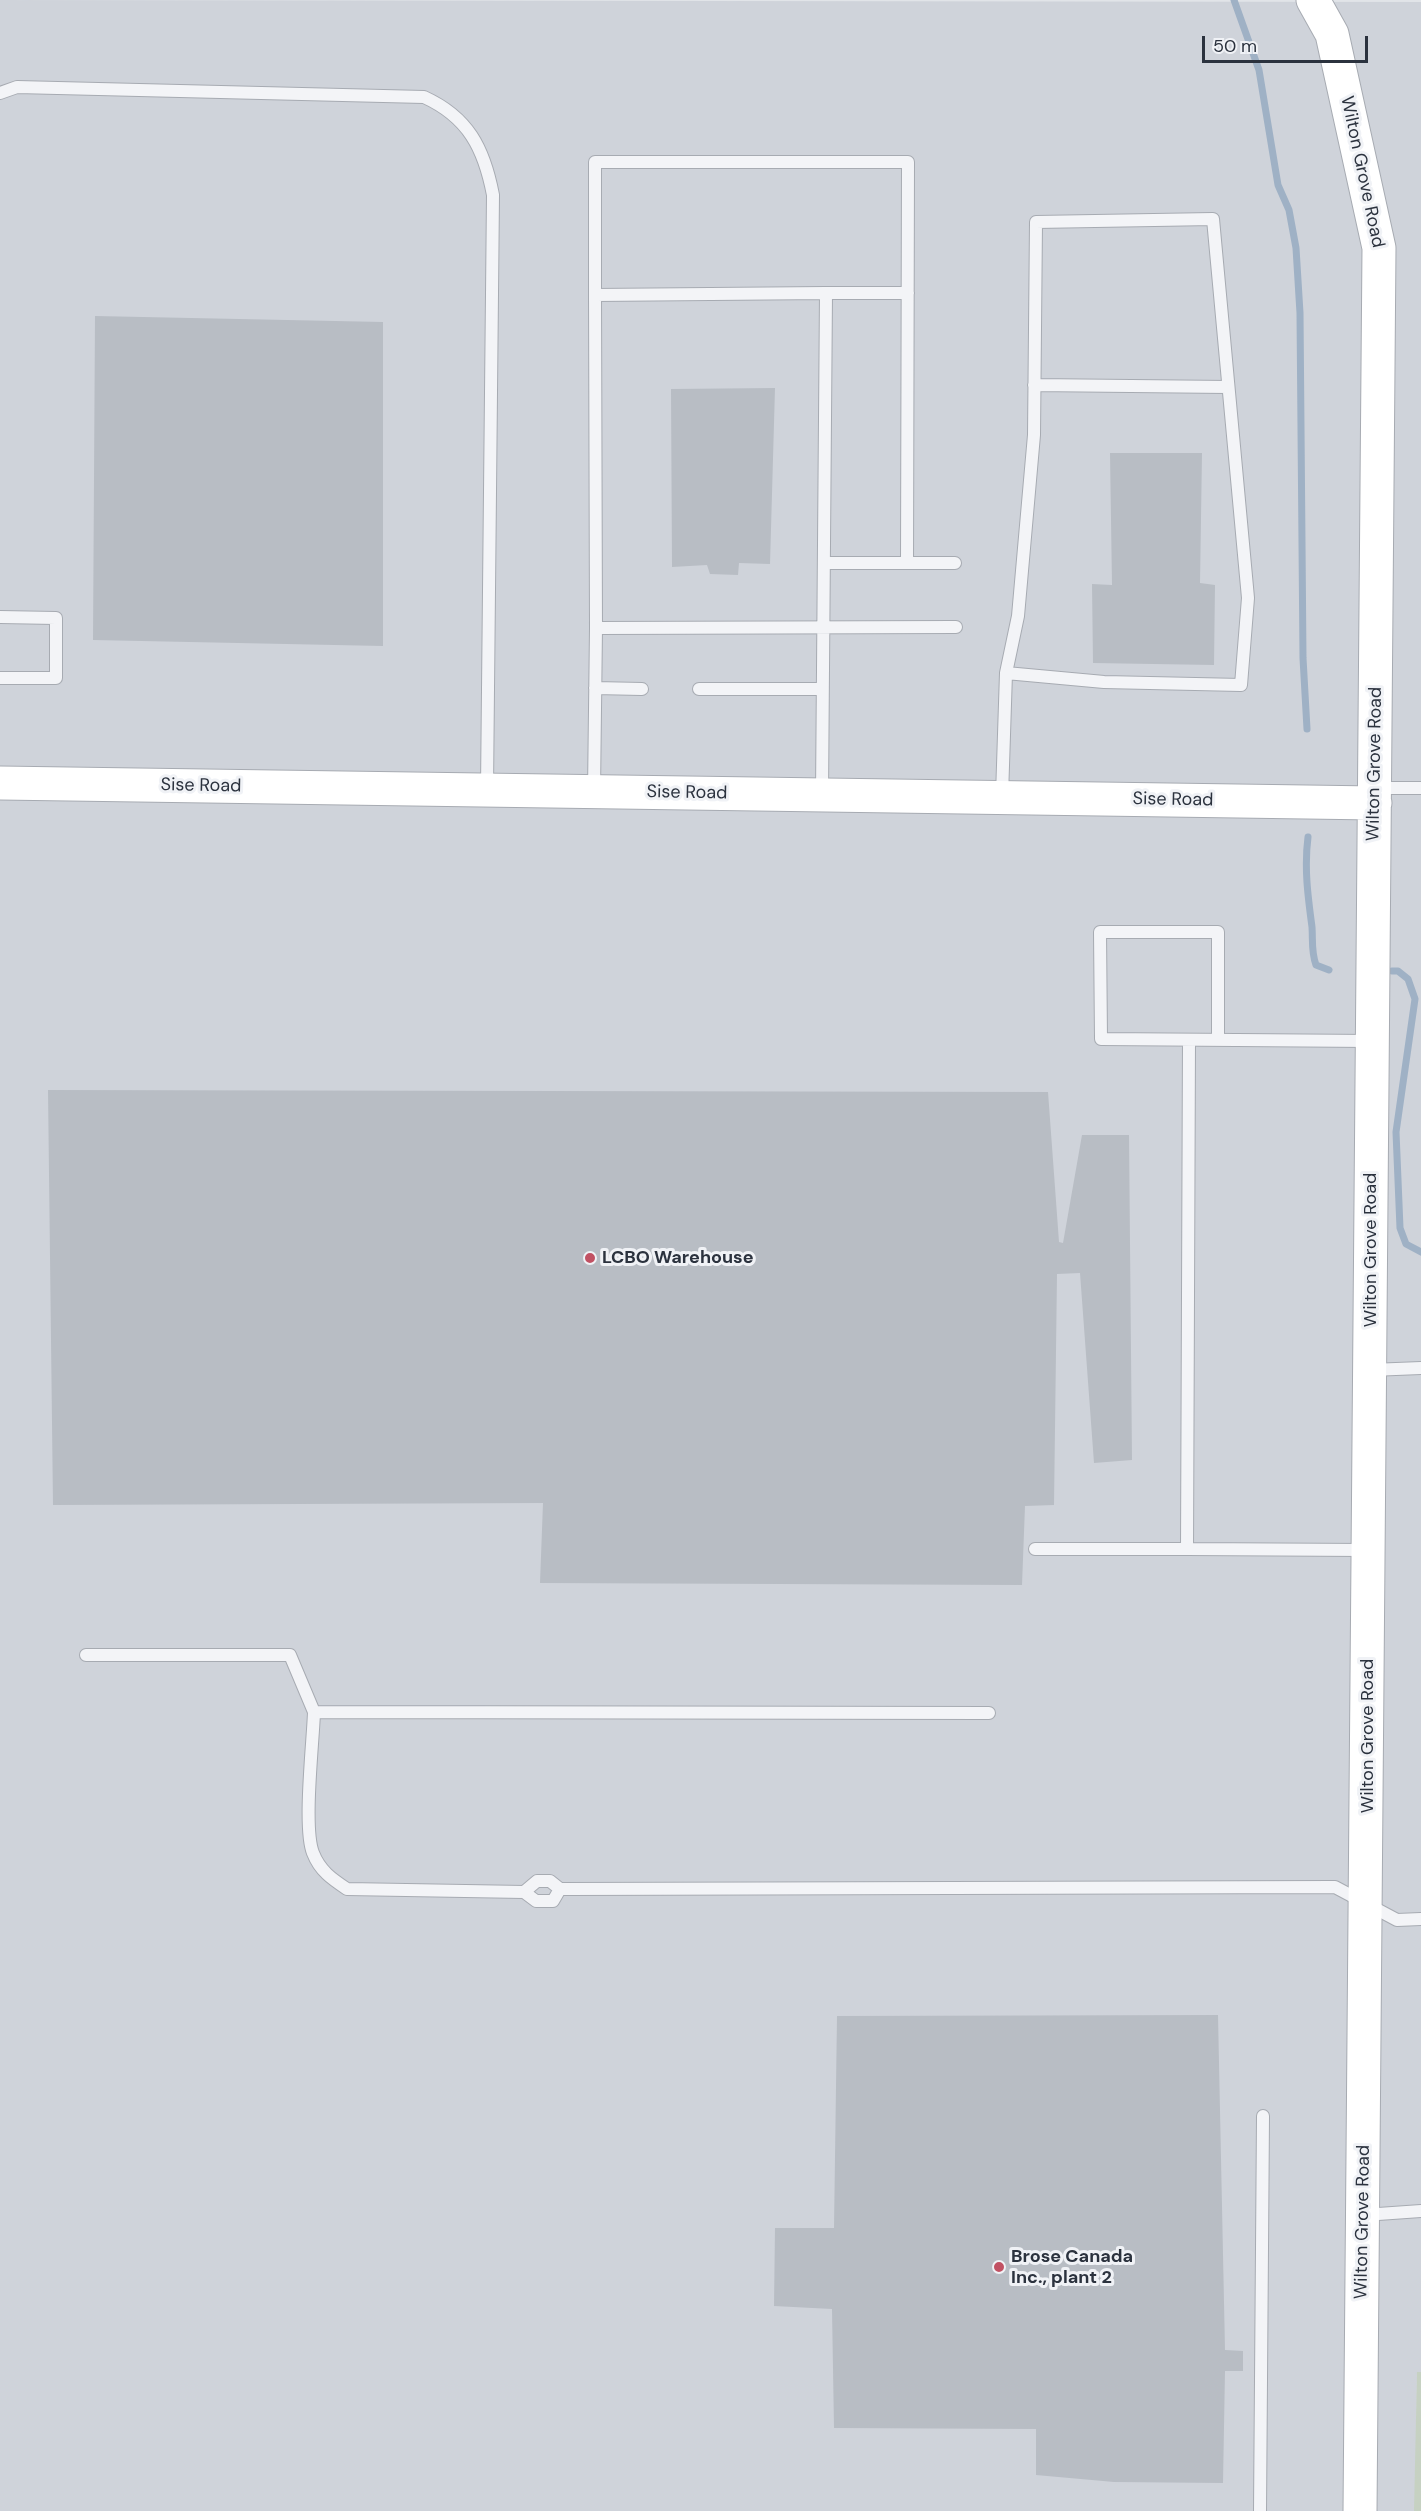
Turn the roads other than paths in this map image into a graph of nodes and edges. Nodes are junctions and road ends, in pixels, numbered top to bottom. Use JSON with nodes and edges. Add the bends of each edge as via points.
{"nodes":[{"id":1,"x":1313,"y":0,"type":"edge"},
{"id":2,"x":0,"y":93,"type":"edge"},
{"id":3,"x":826,"y":293,"type":"junction"},
{"id":4,"x":908,"y":293,"type":"junction"},
{"id":5,"x":595,"y":295,"type":"junction"},
{"id":6,"x":1034,"y":384,"type":"junction"},
{"id":7,"x":1228,"y":387,"type":"junction"},
{"id":8,"x":907,"y":562,"type":"junction"},
{"id":9,"x":824,"y":563,"type":"junction"},
{"id":10,"x":955,"y":563,"type":"dead end"},
{"id":11,"x":0,"y":617,"type":"edge"},
{"id":12,"x":956,"y":627,"type":"dead end"},
{"id":13,"x":596,"y":628,"type":"junction"},
{"id":14,"x":823,"y":628,"type":"junction"},
{"id":15,"x":1006,"y":673,"type":"junction"},
{"id":16,"x":0,"y":678,"type":"edge"},
{"id":17,"x":595,"y":688,"type":"junction"},
{"id":18,"x":699,"y":688,"type":"dead end"},
{"id":19,"x":642,"y":689,"type":"dead end"},
{"id":20,"x":822,"y":689,"type":"junction"},
{"id":21,"x":0,"y":783,"type":"edge"},
{"id":22,"x":1421,"y":788,"type":"edge"},
{"id":23,"x":487,"y":790,"type":"junction"},
{"id":24,"x":594,"y":792,"type":"junction"},
{"id":25,"x":822,"y":795,"type":"junction"},
{"id":26,"x":1375,"y":795,"type":"junction"},
{"id":27,"x":1002,"y":797,"type":"junction"},
{"id":28,"x":1189,"y":1040,"type":"junction"},
{"id":29,"x":1218,"y":1040,"type":"junction"},
{"id":30,"x":1372,"y":1041,"type":"junction"},
{"id":31,"x":1421,"y":1368,"type":"edge"},
{"id":32,"x":1370,"y":1370,"type":"junction"},
{"id":33,"x":1035,"y":1549,"type":"dead end"},
{"id":34,"x":1187,"y":1549,"type":"junction"},
{"id":35,"x":1368,"y":1550,"type":"junction"},
{"id":36,"x":86,"y":1655,"type":"dead end"},
{"id":37,"x":314,"y":1712,"type":"junction"},
{"id":38,"x":989,"y":1713,"type":"dead end"},
{"id":39,"x":560,"y":1889,"type":"junction"},
{"id":40,"x":524,"y":1892,"type":"junction"},
{"id":41,"x":1367,"y":1904,"type":"junction"},
{"id":42,"x":1421,"y":1919,"type":"edge"},
{"id":43,"x":1263,"y":2116,"type":"dead end"},
{"id":44,"x":1421,"y":2211,"type":"edge"},
{"id":45,"x":1363,"y":2215,"type":"junction"},
{"id":46,"x":1260,"y":2511,"type":"edge"},
{"id":47,"x":1360,"y":2511,"type":"edge"}],
"edges":[{"from":1,"to":26,"type":"main road","name":"Wilton Grove Road","via":[[1332,34],[1379,248]]},
{"from":2,"to":23,"type":"lane","via":[[17,87],[423,97],[445,106],[470,131],[487,165],[493,195]]},
{"from":3,"to":4,"type":"lane"},
{"from":3,"to":5,"type":"lane"},
{"from":3,"to":9,"type":"lane"},
{"from":4,"to":5,"type":"lane","via":[[908,162],[595,162]]},
{"from":4,"to":8,"type":"lane"},
{"from":5,"to":13,"type":"lane"},
{"from":6,"to":7,"type":"lane"},
{"from":6,"to":7,"type":"lane","via":[[1036,222],[1213,219]]},
{"from":6,"to":15,"type":"lane","via":[[1034,435],[1018,616]]},
{"from":7,"to":15,"type":"lane","via":[[1248,598],[1241,685],[1104,682]]},
{"from":8,"to":9,"type":"lane"},
{"from":8,"to":10,"type":"lane"},
{"from":9,"to":14,"type":"lane"},
{"from":11,"to":16,"type":"lane","via":[[56,618],[56,678]]},
{"from":12,"to":14,"type":"lane"},
{"from":13,"to":14,"type":"lane"},
{"from":13,"to":17,"type":"lane"},
{"from":14,"to":20,"type":"lane"},
{"from":15,"to":27,"type":"lane"},
{"from":17,"to":19,"type":"lane"},
{"from":17,"to":24,"type":"lane"},
{"from":18,"to":20,"type":"lane"},
{"from":20,"to":25,"type":"lane"},
{"from":21,"to":23,"type":"main road","name":"Sise Road"},
{"from":22,"to":26,"type":"lane"},
{"from":23,"to":24,"type":"main road","name":"Sise Road"},
{"from":24,"to":25,"type":"main road","name":"Sise Road"},
{"from":25,"to":27,"type":"main road","name":"Sise Road"},
{"from":26,"to":27,"type":"main road","name":"Sise Road"},
{"from":26,"to":30,"type":"main road","name":"Wilton Grove Road"},
{"from":28,"to":29,"type":"lane"},
{"from":28,"to":29,"type":"lane","via":[[1101,1039],[1100,932],[1218,932]]},
{"from":28,"to":34,"type":"lane"},
{"from":29,"to":30,"type":"lane"},
{"from":30,"to":32,"type":"main road","name":"Wilton Grove Road"},
{"from":31,"to":32,"type":"lane"},
{"from":32,"to":35,"type":"main road","name":"Wilton Grove Road"},
{"from":33,"to":34,"type":"lane"},
{"from":34,"to":35,"type":"lane"},
{"from":35,"to":41,"type":"main road","name":"Wilton Grove Road"},
{"from":36,"to":37,"type":"lane","via":[[290,1655]]},
{"from":37,"to":38,"type":"lane"},
{"from":37,"to":40,"type":"lane","via":[[309,1823],[312,1851],[326,1875],[348,1889]]},
{"from":39,"to":40,"type":"lane","via":[[550,1881],[537,1881]]},
{"from":39,"to":40,"type":"lane","via":[[553,1901],[536,1901]]},
{"from":39,"to":41,"type":"lane","via":[[1335,1887]]},
{"from":41,"to":42,"type":"lane","via":[[1397,1920]]},
{"from":41,"to":45,"type":"main road","name":"Wilton Grove Road"},
{"from":43,"to":46,"type":"lane"},
{"from":44,"to":45,"type":"lane"},
{"from":45,"to":47,"type":"main road","name":"Wilton Grove Road"}]}
